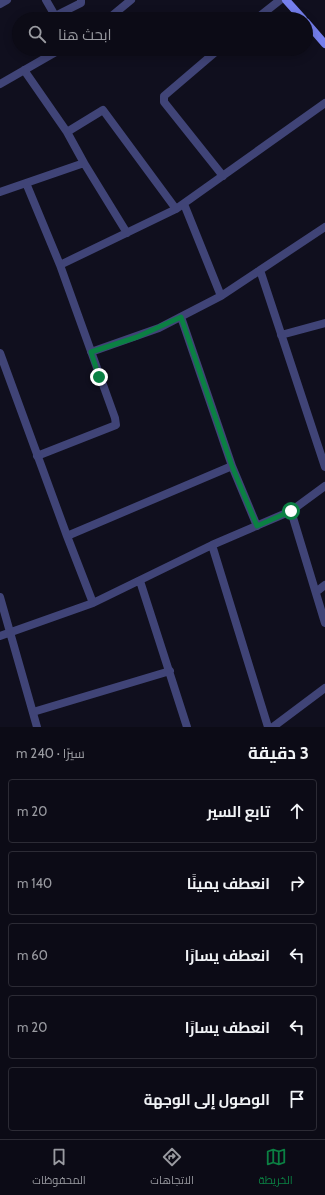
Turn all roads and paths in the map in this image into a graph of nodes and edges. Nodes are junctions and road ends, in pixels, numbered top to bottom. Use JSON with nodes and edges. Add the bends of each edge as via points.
{"nodes":[{"id":1,"x":7,"y":0,"type":"edge"},
{"id":2,"x":46,"y":0,"type":"edge"},
{"id":3,"x":81,"y":0,"type":"edge"},
{"id":4,"x":131,"y":0,"type":"edge"},
{"id":5,"x":280,"y":0,"type":"edge"},
{"id":6,"x":286,"y":0,"type":"edge"},
{"id":7,"x":0,"y":4,"type":"edge"},
{"id":8,"x":53,"y":12,"type":"edge"},
{"id":9,"x":65,"y":12,"type":"edge"},
{"id":10,"x":116,"y":12,"type":"edge"},
{"id":11,"x":265,"y":12,"type":"edge"},
{"id":12,"x":297,"y":12,"type":"edge"},
{"id":13,"x":313,"y":30,"type":"edge"},
{"id":14,"x":325,"y":44,"type":"edge"},
{"id":15,"x":49,"y":56,"type":"edge"},
{"id":16,"x":211,"y":56,"type":"edge"},
{"id":17,"x":24,"y":70,"type":"junction"},
{"id":18,"x":0,"y":84,"type":"edge"},
{"id":19,"x":325,"y":104,"type":"edge"},
{"id":20,"x":67,"y":132,"type":"junction"},
{"id":21,"x":84,"y":164,"type":"junction"},
{"id":22,"x":223,"y":176,"type":"junction"},
{"id":23,"x":26,"y":183,"type":"junction"},
{"id":24,"x":0,"y":192,"type":"edge"},
{"id":25,"x":184,"y":204,"type":"junction"},
{"id":26,"x":176,"y":209,"type":"junction"},
{"id":27,"x":325,"y":228,"type":"edge"},
{"id":28,"x":127,"y":233,"type":"junction"},
{"id":29,"x":60,"y":265,"type":"junction"},
{"id":30,"x":260,"y":270,"type":"junction"},
{"id":31,"x":222,"y":296,"type":"junction"},
{"id":32,"x":181,"y":317,"type":"junction"},
{"id":33,"x":325,"y":323,"type":"edge"},
{"id":34,"x":281,"y":335,"type":"junction"},
{"id":35,"x":91,"y":352,"type":"junction"},
{"id":36,"x":0,"y":353,"type":"edge"},
{"id":37,"x":37,"y":456,"type":"junction"},
{"id":38,"x":232,"y":466,"type":"junction"},
{"id":39,"x":325,"y":467,"type":"edge"},
{"id":40,"x":325,"y":486,"type":"edge"},
{"id":41,"x":291,"y":511,"type":"junction"},
{"id":42,"x":257,"y":526,"type":"junction"},
{"id":43,"x":67,"y":536,"type":"junction"},
{"id":44,"x":212,"y":545,"type":"junction"},
{"id":45,"x":140,"y":581,"type":"junction"},
{"id":46,"x":325,"y":585,"type":"edge"},
{"id":47,"x":316,"y":592,"type":"junction"},
{"id":48,"x":0,"y":597,"type":"edge"},
{"id":49,"x":93,"y":603,"type":"junction"},
{"id":50,"x":325,"y":623,"type":"edge"},
{"id":51,"x":10,"y":633,"type":"junction"},
{"id":52,"x":0,"y":636,"type":"edge"},
{"id":53,"x":170,"y":671,"type":"junction"},
{"id":54,"x":325,"y":688,"type":"edge"},
{"id":55,"x":33,"y":712,"type":"junction"},
{"id":56,"x":37,"y":727,"type":"edge"},
{"id":57,"x":187,"y":727,"type":"edge"},
{"id":58,"x":268,"y":727,"type":"edge"},
{"id":59,"x":273,"y":727,"type":"edge"}],
"edges":[{"from":1,"to":7,"type":"street"},
{"from":2,"to":8,"type":"street"},
{"from":3,"to":9,"type":"street","via":[[81,3]]},
{"from":4,"to":10,"type":"street"},
{"from":5,"to":11,"type":"street"},
{"from":6,"to":12,"type":"street"},
{"from":13,"to":14,"type":"street"},
{"from":15,"to":17,"type":"street"},
{"from":16,"to":22,"type":"street","via":[[164,96],[164,102]]},
{"from":17,"to":18,"type":"street"},
{"from":17,"to":20,"type":"street"},
{"from":19,"to":22,"type":"street"},
{"from":20,"to":21,"type":"street"},
{"from":20,"to":26,"type":"street","via":[[103,110]]},
{"from":21,"to":23,"type":"street"},
{"from":21,"to":28,"type":"street"},
{"from":22,"to":25,"type":"street"},
{"from":23,"to":24,"type":"street"},
{"from":23,"to":29,"type":"street"},
{"from":25,"to":26,"type":"street"},
{"from":25,"to":31,"type":"street"},
{"from":26,"to":28,"type":"street"},
{"from":27,"to":30,"type":"street"},
{"from":28,"to":29,"type":"street"},
{"from":29,"to":35,"type":"street"},
{"from":30,"to":31,"type":"street"},
{"from":30,"to":34,"type":"street"},
{"from":31,"to":32,"type":"street"},
{"from":32,"to":35,"type":"street","via":[[137,337]]},
{"from":32,"to":38,"type":"street"},
{"from":33,"to":34,"type":"street"},
{"from":34,"to":39,"type":"street"},
{"from":35,"to":37,"type":"street","via":[[116,425]]},
{"from":36,"to":37,"type":"street"},
{"from":37,"to":43,"type":"street"},
{"from":38,"to":42,"type":"street"},
{"from":38,"to":43,"type":"street"},
{"from":40,"to":41,"type":"street"},
{"from":41,"to":42,"type":"street"},
{"from":41,"to":47,"type":"street"},
{"from":42,"to":44,"type":"street"},
{"from":43,"to":49,"type":"street"},
{"from":44,"to":45,"type":"street"},
{"from":44,"to":58,"type":"street"},
{"from":45,"to":49,"type":"street"},
{"from":45,"to":53,"type":"street"},
{"from":46,"to":47,"type":"street"},
{"from":47,"to":50,"type":"street"},
{"from":48,"to":51,"type":"street"},
{"from":49,"to":51,"type":"street"},
{"from":51,"to":52,"type":"street"},
{"from":51,"to":55,"type":"street"},
{"from":53,"to":55,"type":"street"},
{"from":53,"to":57,"type":"street"},
{"from":54,"to":59,"type":"street"},
{"from":55,"to":56,"type":"street"}]}
